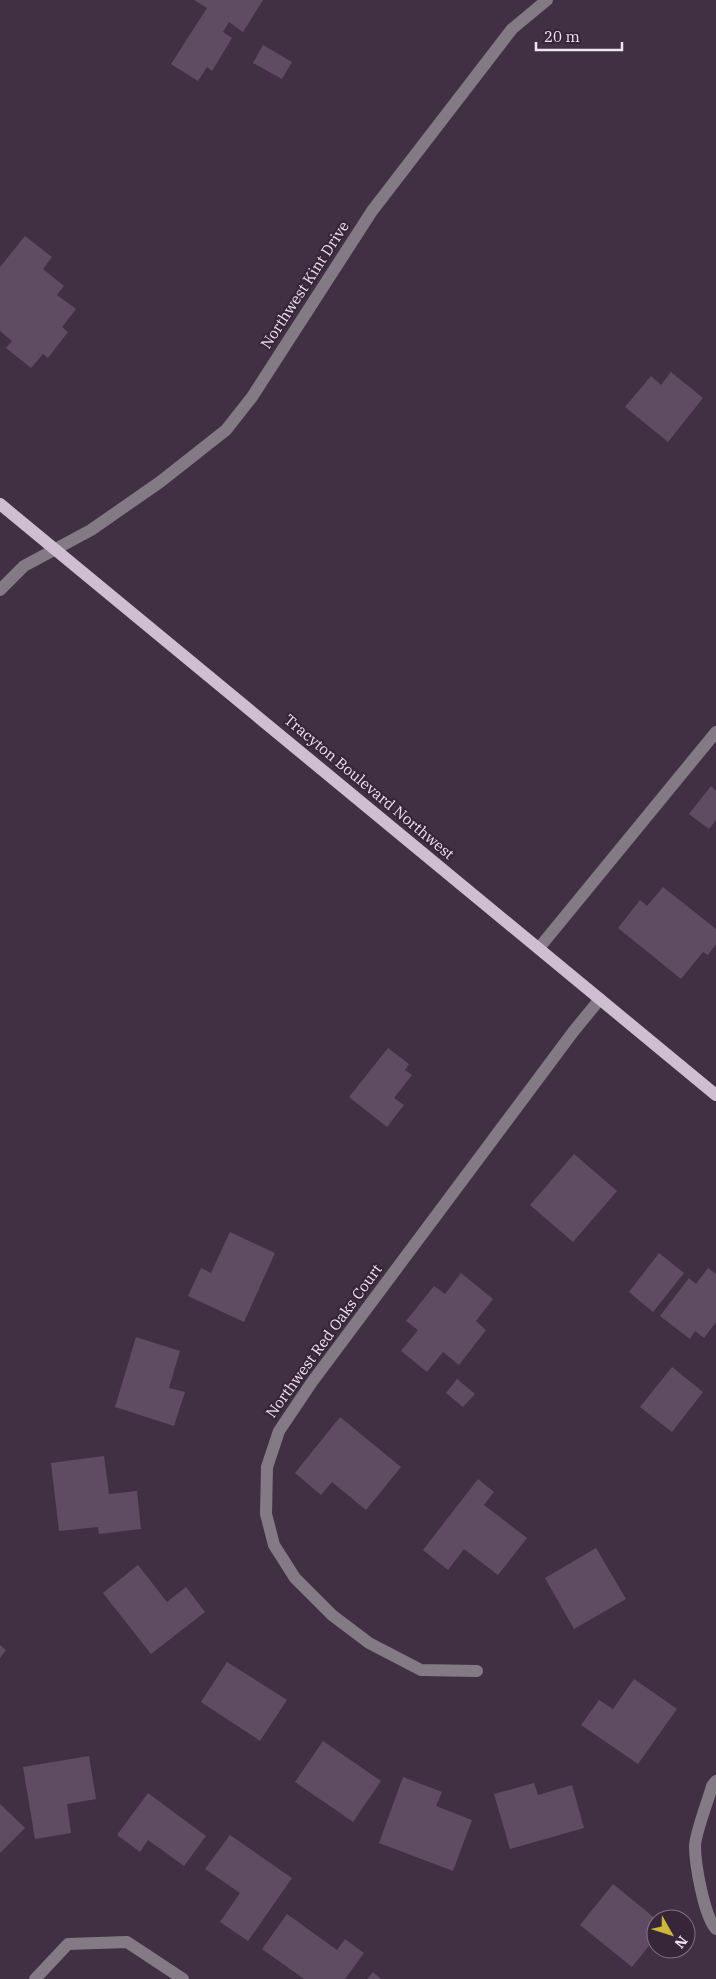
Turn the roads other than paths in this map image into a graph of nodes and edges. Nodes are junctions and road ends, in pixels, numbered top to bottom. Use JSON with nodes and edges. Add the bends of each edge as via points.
{"nodes":[{"id":1,"x":546,"y":0,"type":"edge"},
{"id":2,"x":0,"y":504,"type":"edge"},
{"id":3,"x":55,"y":549,"type":"junction"},
{"id":4,"x":0,"y":590,"type":"edge"},
{"id":5,"x":716,"y":732,"type":"edge"},
{"id":6,"x":539,"y":948,"type":"junction"},
{"id":7,"x":600,"y":999,"type":"junction"},
{"id":8,"x":716,"y":1095,"type":"edge"},
{"id":9,"x":477,"y":1671,"type":"dead end"},
{"id":10,"x":716,"y":1781,"type":"edge"},
{"id":11,"x":716,"y":1928,"type":"edge"},
{"id":12,"x":34,"y":1979,"type":"edge"},
{"id":13,"x":183,"y":1979,"type":"edge"}],
"edges":[{"from":1,"to":3,"type":"street","name":"Northwest Kint Drive","via":[[512,29],[372,210],[252,397],[226,430],[160,482],[91,530]]},
{"from":2,"to":3,"type":"main road","name":"Tracyton Boulevard Northwest"},
{"from":3,"to":4,"type":"street","name":"Northwest Kint Drive","via":[[24,566]]},
{"from":3,"to":6,"type":"main road","name":"Tracyton Boulevard Northwest"},
{"from":5,"to":6,"type":"street"},
{"from":6,"to":7,"type":"main road","name":"Tracyton Boulevard Northwest"},
{"from":7,"to":8,"type":"main road","name":"Tracyton Boulevard Northwest"},
{"from":7,"to":9,"type":"street","name":"Northwest Red Oaks Court","via":[[312,1382],[279,1431],[267,1467],[266,1514],[274,1545],[294,1578],[332,1615],[369,1643],[421,1670]]},
{"from":10,"to":11,"type":"street","via":[[695,1845],[701,1887],[711,1923]]},
{"from":12,"to":13,"type":"street","via":[[68,1944],[127,1942]]}]}
